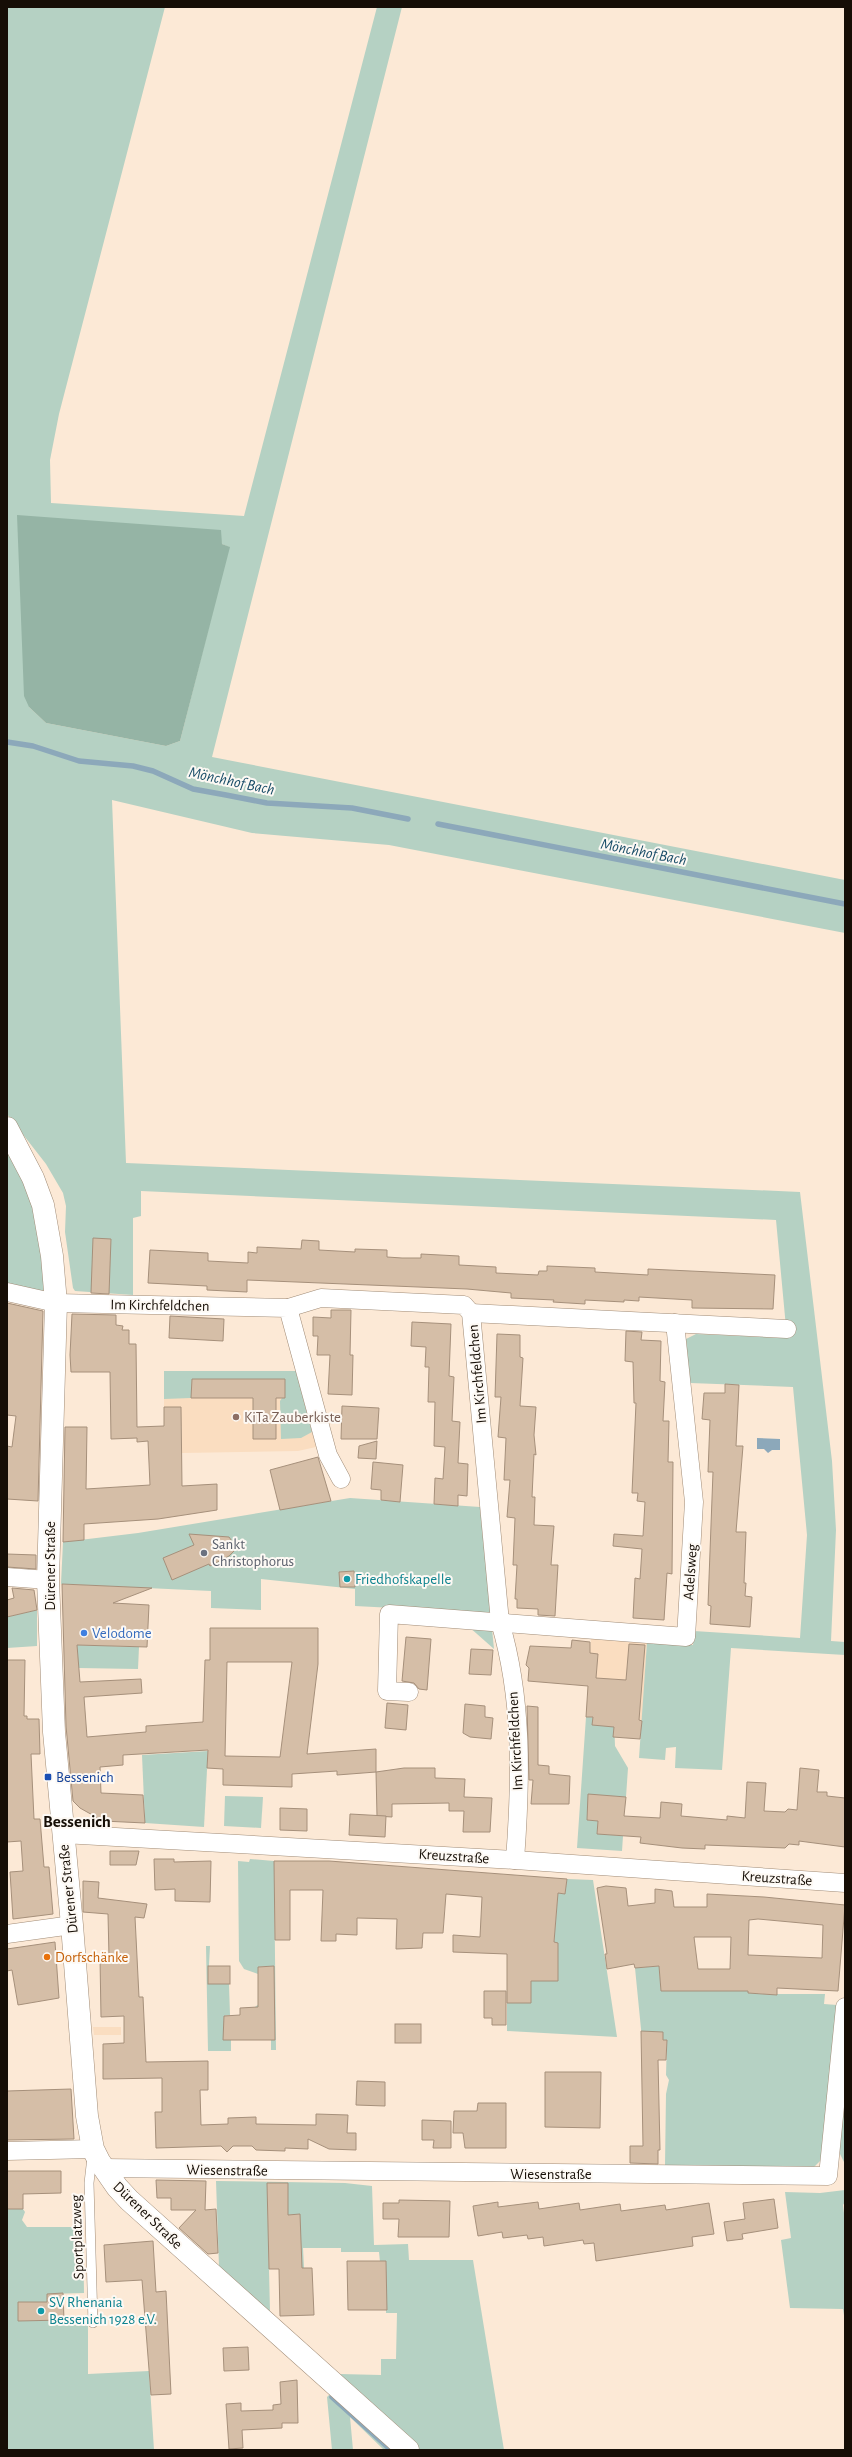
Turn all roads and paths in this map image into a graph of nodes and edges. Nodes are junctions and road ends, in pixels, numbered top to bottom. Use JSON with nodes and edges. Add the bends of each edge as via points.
{"nodes":[{"id":1,"x":7,"y":1128,"type":"edge"},
{"id":2,"x":7,"y":1292,"type":"edge"},
{"id":3,"x":56,"y":1303,"type":"junction"},
{"id":4,"x":288,"y":1308,"type":"junction"},
{"id":5,"x":471,"y":1313,"type":"junction"},
{"id":6,"x":675,"y":1323,"type":"junction"},
{"id":7,"x":787,"y":1329,"type":"dead end"},
{"id":8,"x":341,"y":1478,"type":"dead end"},
{"id":9,"x":7,"y":1577,"type":"edge"},
{"id":10,"x":48,"y":1580,"type":"junction"},
{"id":11,"x":500,"y":1622,"type":"junction"},
{"id":12,"x":409,"y":1692,"type":"dead end"},
{"id":13,"x":63,"y":1834,"type":"junction"},
{"id":14,"x":515,"y":1860,"type":"junction"},
{"id":15,"x":845,"y":1883,"type":"edge"},
{"id":16,"x":72,"y":1925,"type":"junction"},
{"id":17,"x":7,"y":1934,"type":"edge"},
{"id":18,"x":845,"y":2007,"type":"edge"},
{"id":19,"x":93,"y":2149,"type":"junction"},
{"id":20,"x":7,"y":2151,"type":"edge"},
{"id":21,"x":103,"y":2168,"type":"junction"},
{"id":22,"x":93,"y":2324,"type":"dead end"},
{"id":23,"x":408,"y":2450,"type":"edge"}],
"edges":[{"from":1,"to":3,"type":"street","name":"Dürener Straße","via":[[34,1178],[43,1205],[51,1250]]},
{"from":2,"to":3,"type":"street","name":"Im Kirchfeldchen"},
{"from":3,"to":4,"type":"street","name":"Im Kirchfeldchen"},
{"from":3,"to":10,"type":"street","name":"Dürener Straße"},
{"from":4,"to":5,"type":"street","name":"Im Kirchfeldchen","via":[[321,1298],[464,1305]]},
{"from":4,"to":8,"type":"street","via":[[328,1455]]},
{"from":5,"to":6,"type":"street"},
{"from":5,"to":11,"type":"street","name":"Im Kirchfeldchen"},
{"from":6,"to":7,"type":"street"},
{"from":6,"to":11,"type":"street","name":"Adelsweg","via":[[694,1502],[686,1637]]},
{"from":9,"to":10,"type":"street"},
{"from":10,"to":13,"type":"street","name":"Dürener Straße","via":[[54,1732]]},
{"from":11,"to":12,"type":"street","via":[[389,1614],[387,1691]]},
{"from":11,"to":14,"type":"street","name":"Im Kirchfeldchen","via":[[507,1646],[518,1740]]},
{"from":13,"to":14,"type":"street","name":"Kreuzstraße"},
{"from":13,"to":16,"type":"street","name":"Dürener Straße"},
{"from":14,"to":15,"type":"street","name":"Kreuzstraße"},
{"from":16,"to":17,"type":"street"},
{"from":16,"to":19,"type":"street","name":"Dürener Straße","via":[[87,2116]]},
{"from":18,"to":21,"type":"street","name":"Wiesenstraße","via":[[828,2176]]},
{"from":19,"to":20,"type":"street"},
{"from":19,"to":21,"type":"street","name":"Dürener Straße"},
{"from":19,"to":22,"type":"lane","name":"Sportplatzweg","via":[[89,2183]]},
{"from":21,"to":23,"type":"street","name":"Dürener Straße","via":[[129,2200]]}]}
